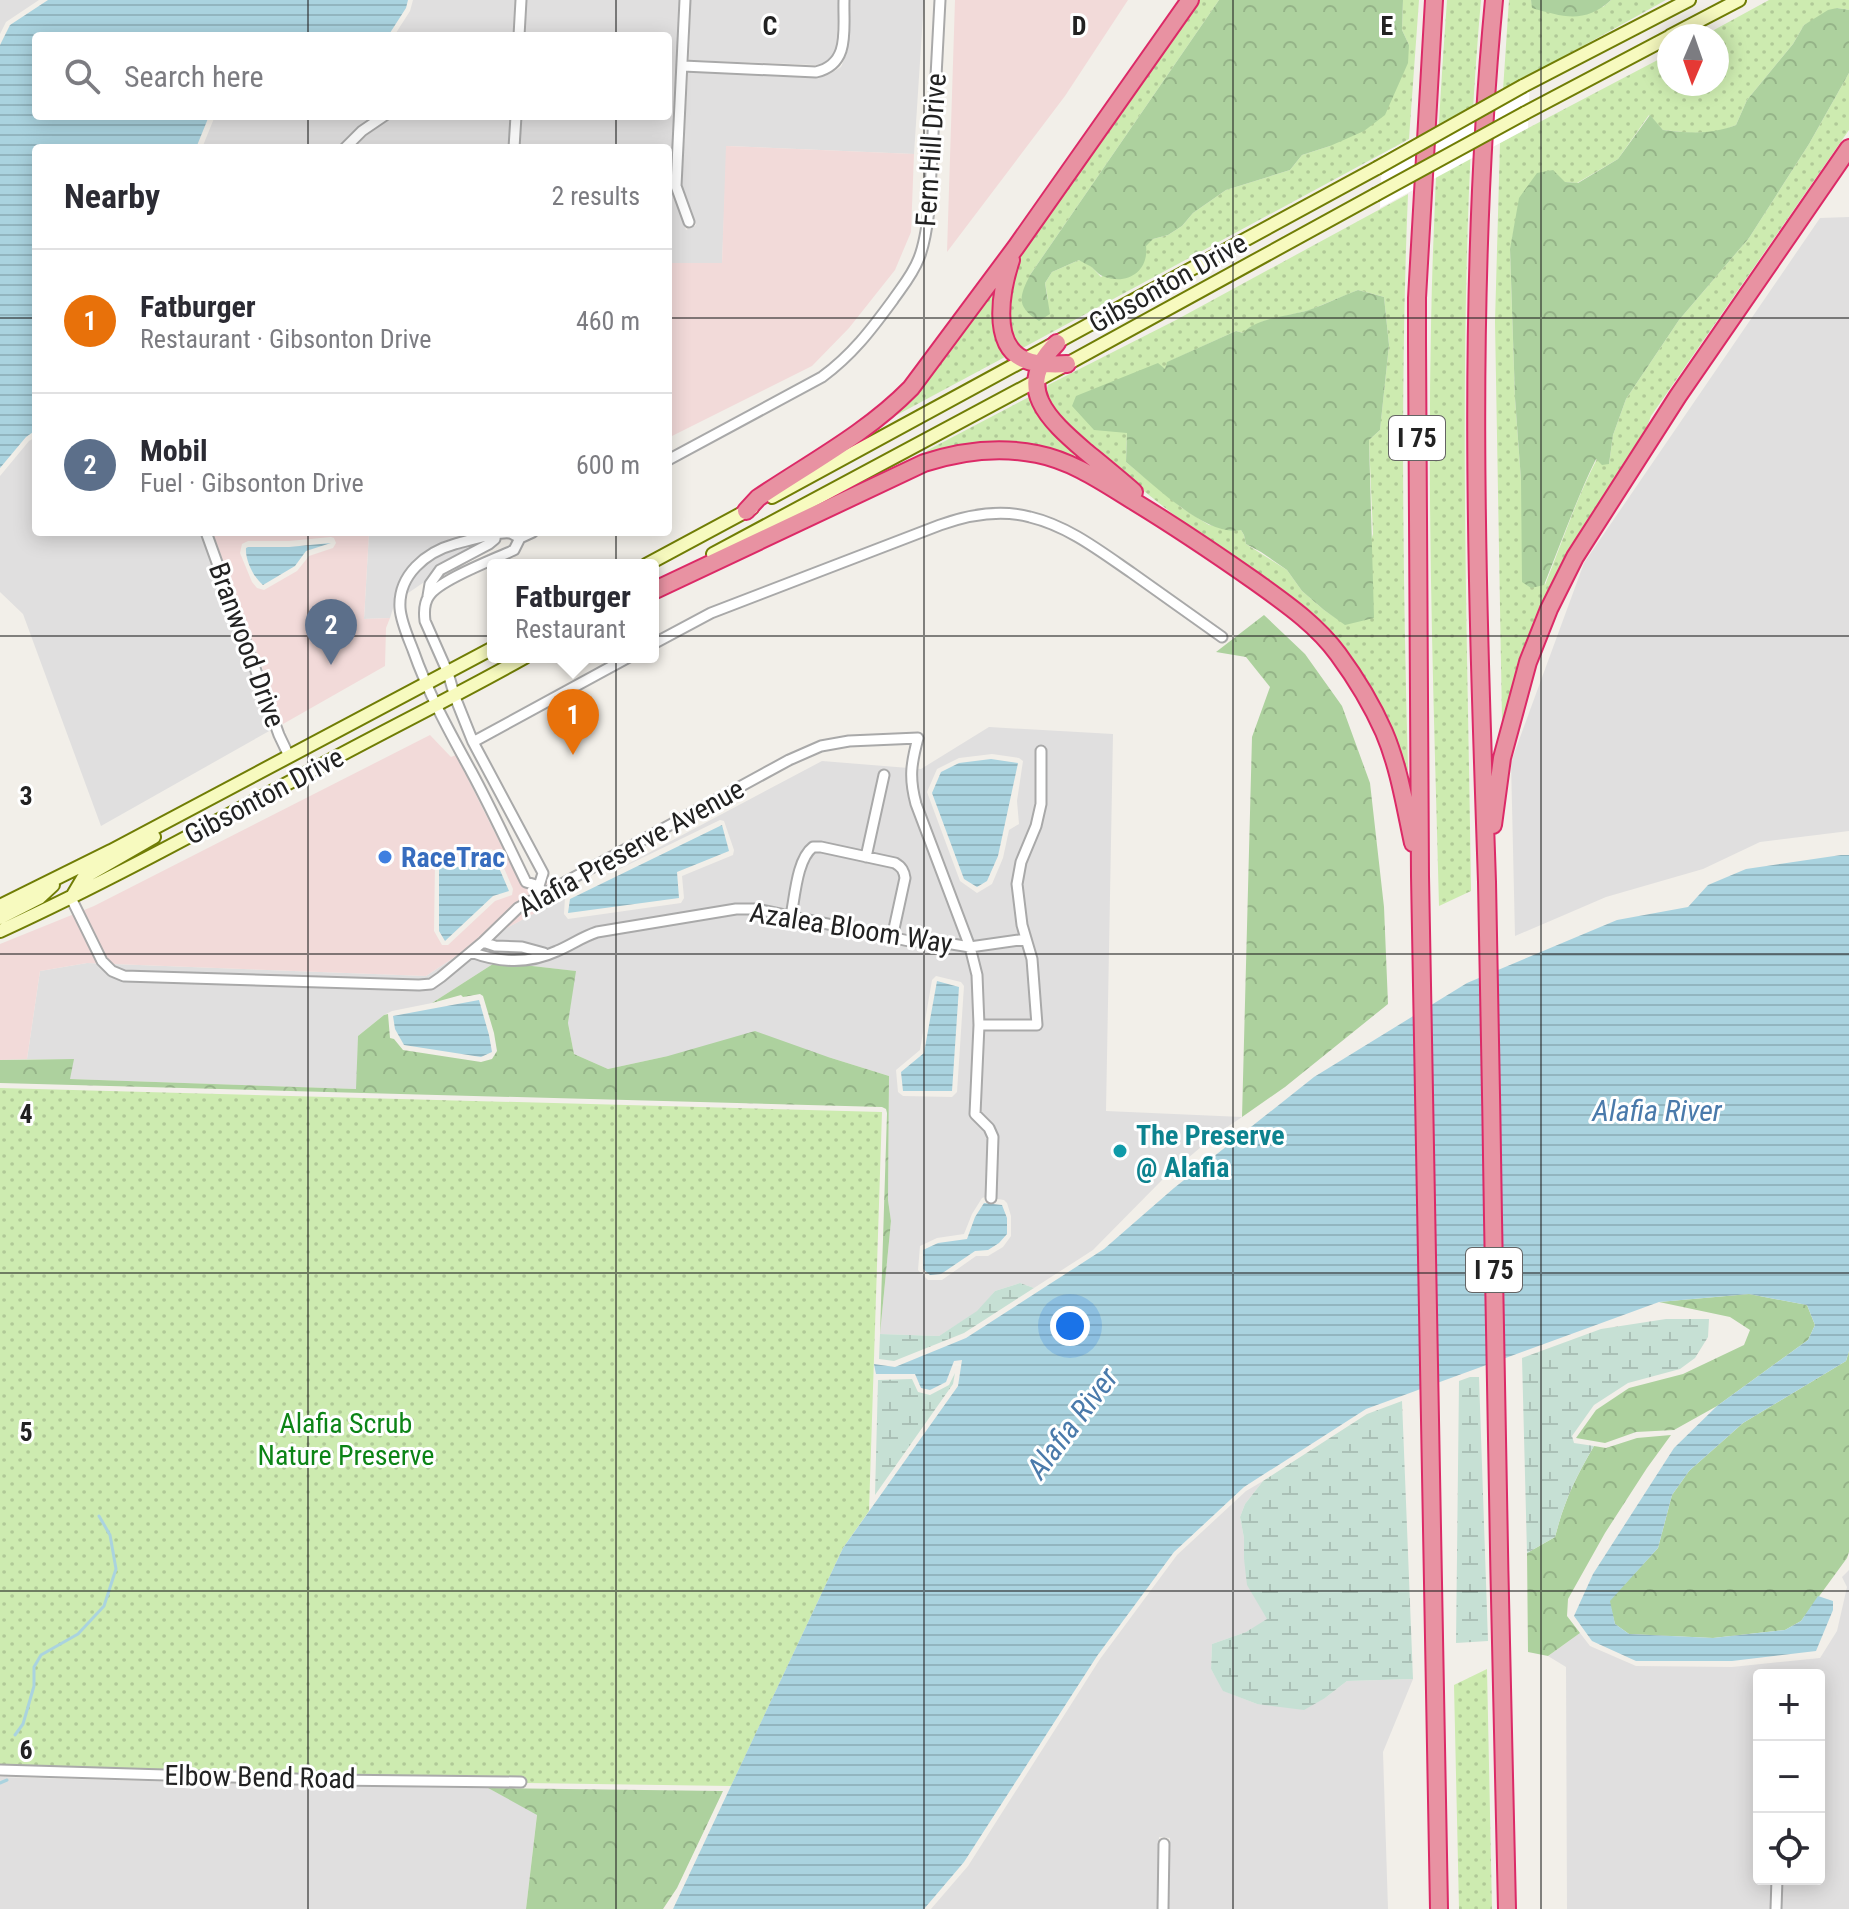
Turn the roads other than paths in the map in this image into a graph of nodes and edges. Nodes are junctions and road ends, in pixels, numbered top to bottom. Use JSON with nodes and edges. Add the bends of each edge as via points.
{"nodes":[{"id":1,"x":521,"y":0,"type":"edge"},
{"id":2,"x":685,"y":0,"type":"edge"},
{"id":3,"x":844,"y":0,"type":"edge"},
{"id":4,"x":940,"y":0,"type":"edge"},
{"id":5,"x":1190,"y":0,"type":"edge"},
{"id":6,"x":1434,"y":0,"type":"edge"},
{"id":7,"x":1494,"y":0,"type":"edge"},
{"id":8,"x":1689,"y":0,"type":"edge"},
{"id":9,"x":1739,"y":0,"type":"edge"},
{"id":10,"x":1693,"y":24,"type":"edge"},
{"id":11,"x":519,"y":32,"type":"edge"},
{"id":12,"x":1657,"y":43,"type":"edge"},
{"id":13,"x":683,"y":66,"type":"junction"},
{"id":14,"x":378,"y":120,"type":"edge"},
{"id":15,"x":516,"y":120,"type":"edge"},
{"id":16,"x":349,"y":144,"type":"edge"},
{"id":17,"x":514,"y":144,"type":"edge"},
{"id":18,"x":1849,"y":148,"type":"edge"},
{"id":19,"x":689,"y":222,"type":"dead end"},
{"id":20,"x":1016,"y":247,"type":"junction"},
{"id":21,"x":1057,"y":343,"type":"joint"},
{"id":22,"x":1033,"y":362,"type":"junction"},
{"id":23,"x":1067,"y":364,"type":"junction"},
{"id":24,"x":1036,"y":381,"type":"junction"},
{"id":25,"x":672,"y":458,"type":"edge"},
{"id":26,"x":746,"y":511,"type":"junction"},
{"id":27,"x":1175,"y":526,"type":"junction"},
{"id":28,"x":207,"y":536,"type":"edge"},
{"id":29,"x":485,"y":536,"type":"edge"},
{"id":30,"x":496,"y":536,"type":"edge"},
{"id":31,"x":517,"y":536,"type":"edge"},
{"id":32,"x":524,"y":536,"type":"edge"},
{"id":33,"x":520,"y":538,"type":"junction"},
{"id":34,"x":495,"y":559,"type":"edge"},
{"id":35,"x":657,"y":559,"type":"edge"},
{"id":36,"x":487,"y":563,"type":"edge"},
{"id":37,"x":659,"y":586,"type":"edge"},
{"id":38,"x":659,"y":586,"type":"edge"},
{"id":39,"x":428,"y":596,"type":"junction"},
{"id":40,"x":1222,"y":637,"type":"dead end"},
{"id":41,"x":659,"y":641,"type":"edge"},
{"id":42,"x":487,"y":651,"type":"edge"},
{"id":43,"x":514,"y":663,"type":"edge"},
{"id":44,"x":618,"y":663,"type":"edge"},
{"id":45,"x":448,"y":673,"type":"junction"},
{"id":46,"x":426,"y":684,"type":"junction"},
{"id":47,"x":455,"y":697,"type":"junction"},
{"id":48,"x":435,"y":705,"type":"junction"},
{"id":49,"x":473,"y":742,"type":"junction"},
{"id":50,"x":1041,"y":751,"type":"dead end"},
{"id":51,"x":289,"y":756,"type":"junction"},
{"id":52,"x":884,"y":775,"type":"dead end"},
{"id":53,"x":186,"y":812,"type":"junction"},
{"id":54,"x":866,"y":857,"type":"junction"},
{"id":55,"x":1486,"y":873,"type":"junction"},
{"id":56,"x":1420,"y":876,"type":"junction"},
{"id":57,"x":61,"y":877,"type":"junction"},
{"id":58,"x":541,"y":890,"type":"junction"},
{"id":59,"x":71,"y":898,"type":"junction"},
{"id":60,"x":0,"y":906,"type":"edge"},
{"id":61,"x":791,"y":916,"type":"junction"},
{"id":62,"x":0,"y":918,"type":"edge"},
{"id":63,"x":0,"y":931,"type":"edge"},
{"id":64,"x":892,"y":938,"type":"junction"},
{"id":65,"x":1026,"y":939,"type":"junction"},
{"id":66,"x":483,"y":942,"type":"junction"},
{"id":67,"x":970,"y":947,"type":"junction"},
{"id":68,"x":471,"y":952,"type":"junction"},
{"id":69,"x":548,"y":954,"type":"junction"},
{"id":70,"x":979,"y":1025,"type":"junction"},
{"id":71,"x":991,"y":1198,"type":"dead end"},
{"id":72,"x":0,"y":1770,"type":"edge"},
{"id":73,"x":521,"y":1782,"type":"dead end"},
{"id":74,"x":1164,"y":1844,"type":"dead end"},
{"id":75,"x":1777,"y":1885,"type":"edge"},
{"id":76,"x":1163,"y":1909,"type":"edge"},
{"id":77,"x":1439,"y":1909,"type":"edge"},
{"id":78,"x":1507,"y":1909,"type":"edge"},
{"id":79,"x":1776,"y":1909,"type":"edge"}],
"edges":[{"from":1,"to":11,"type":"street"},
{"from":2,"to":13,"type":"street"},
{"from":3,"to":13,"type":"street","via":[[842,53],[826,70]]},
{"from":4,"to":25,"type":"street","name":"Fern Hill Drive","via":[[926,236],[907,280],[864,340],[822,377]]},
{"from":5,"to":20,"type":"highway"},
{"from":6,"to":56,"type":"highway","number":"I 75","via":[[1417,298]]},
{"from":7,"to":55,"type":"highway","number":"I 75","via":[[1476,329]]},
{"from":8,"to":21,"type":"main road","name":"Gibsonton Drive","bridge":true},
{"from":9,"to":10,"type":"main road","name":"Gibsonton Drive"},
{"from":12,"to":23,"type":"main road","name":"Gibsonton Drive","bridge":true},
{"from":13,"to":19,"type":"street","via":[[676,186]]},
{"from":14,"to":16,"type":"street"},
{"from":15,"to":17,"type":"street"},
{"from":18,"to":55,"type":"highway","via":[[1678,396],[1555,596],[1528,662],[1502,758]]},
{"from":20,"to":22,"type":"highway","via":[[1006,276],[1001,322],[1017,355]]},
{"from":20,"to":26,"type":"highway","via":[[896,404]]},
{"from":21,"to":22,"type":"highway"},
{"from":22,"to":23,"type":"highway"},
{"from":22,"to":24,"type":"highway"},
{"from":22,"to":26,"type":"main road"},
{"from":23,"to":24,"type":"main road","name":"Gibsonton Drive"},
{"from":24,"to":27,"type":"highway","via":[[1044,410],[1060,430]]},
{"from":24,"to":37,"type":"main road","name":"Gibsonton Drive"},
{"from":26,"to":35,"type":"main road"},
{"from":27,"to":38,"type":"highway","via":[[1060,461],[1021,451],[981,450],[906,471]]},
{"from":27,"to":56,"type":"highway","via":[[1300,614],[1337,652],[1383,731],[1402,789]]},
{"from":28,"to":51,"type":"street","name":"Branwood Drive"},
{"from":29,"to":46,"type":"street","via":[[431,553],[410,571],[400,608]]},
{"from":30,"to":39,"type":"street","via":[[440,570]]},
{"from":31,"to":33,"type":"street"},
{"from":32,"to":33,"type":"street"},
{"from":33,"to":34,"type":"street","via":[[514,550]]},
{"from":36,"to":39,"type":"street"},
{"from":39,"to":45,"type":"street","via":[[425,621]]},
{"from":40,"to":41,"type":"street","via":[[1083,539],[1030,516],[1007,513],[961,517],[711,613]]},
{"from":42,"to":45,"type":"main road","name":"Gibsonton Drive"},
{"from":43,"to":47,"type":"main road","name":"Gibsonton Drive"},
{"from":44,"to":49,"type":"street"},
{"from":45,"to":46,"type":"main road","name":"Gibsonton Drive"},
{"from":45,"to":47,"type":"street"},
{"from":46,"to":48,"type":"street"},
{"from":46,"to":51,"type":"main road","name":"Gibsonton Drive"},
{"from":47,"to":48,"type":"main road","name":"Gibsonton Drive"},
{"from":47,"to":49,"type":"street"},
{"from":48,"to":58,"type":"street","via":[[526,882]]},
{"from":48,"to":59,"type":"main road","name":"Gibsonton Drive"},
{"from":49,"to":58,"type":"street","via":[[543,873]]},
{"from":50,"to":65,"type":"street","via":[[1041,804],[1017,884]]},
{"from":51,"to":53,"type":"main road","name":"Gibsonton Drive"},
{"from":52,"to":54,"type":"street"},
{"from":53,"to":57,"type":"main road","name":"Gibsonton Drive"},
{"from":53,"to":59,"type":"main road","via":[[153,838],[83,878]]},
{"from":54,"to":61,"type":"street","via":[[821,847],[809,850],[801,864]]},
{"from":54,"to":64,"type":"street","via":[[895,863],[905,873]]},
{"from":55,"to":78,"type":"highway","number":"I 75"},
{"from":56,"to":77,"type":"highway","number":"I 75"},
{"from":57,"to":60,"type":"main road","name":"Gibsonton Drive"},
{"from":57,"to":62,"type":"main road","via":[[39,898]]},
{"from":58,"to":66,"type":"street","name":"Alafia Preserve Avenue"},
{"from":58,"to":67,"type":"street","name":"Alafia Preserve Avenue","via":[[821,746],[918,738],[910,767],[916,804]]},
{"from":59,"to":63,"type":"main road","name":"Gibsonton Drive"},
{"from":59,"to":68,"type":"street","name":"Alafia Preserve Avenue","via":[[102,961],[124,976],[419,985],[431,984]]},
{"from":61,"to":64,"type":"street","name":"Azalea Bloom Way"},
{"from":61,"to":69,"type":"street","name":"Azalea Bloom Way","via":[[756,909],[717,911],[597,932]]},
{"from":64,"to":67,"type":"street","name":"Azalea Bloom Way"},
{"from":65,"to":67,"type":"street","name":"Azalea Bloom Way"},
{"from":65,"to":70,"type":"street","via":[[1037,1025]]},
{"from":66,"to":68,"type":"street","name":"Alafia Preserve Avenue"},
{"from":66,"to":69,"type":"street"},
{"from":67,"to":70,"type":"street"},
{"from":68,"to":69,"type":"street","name":"Azalea Bloom Way","via":[[491,960],[522,961]]},
{"from":70,"to":71,"type":"street","via":[[975,1114],[993,1137]]},
{"from":72,"to":73,"type":"street","name":"Elbow Bend Road"},
{"from":74,"to":76,"type":"street"},
{"from":75,"to":79,"type":"street"}]}
